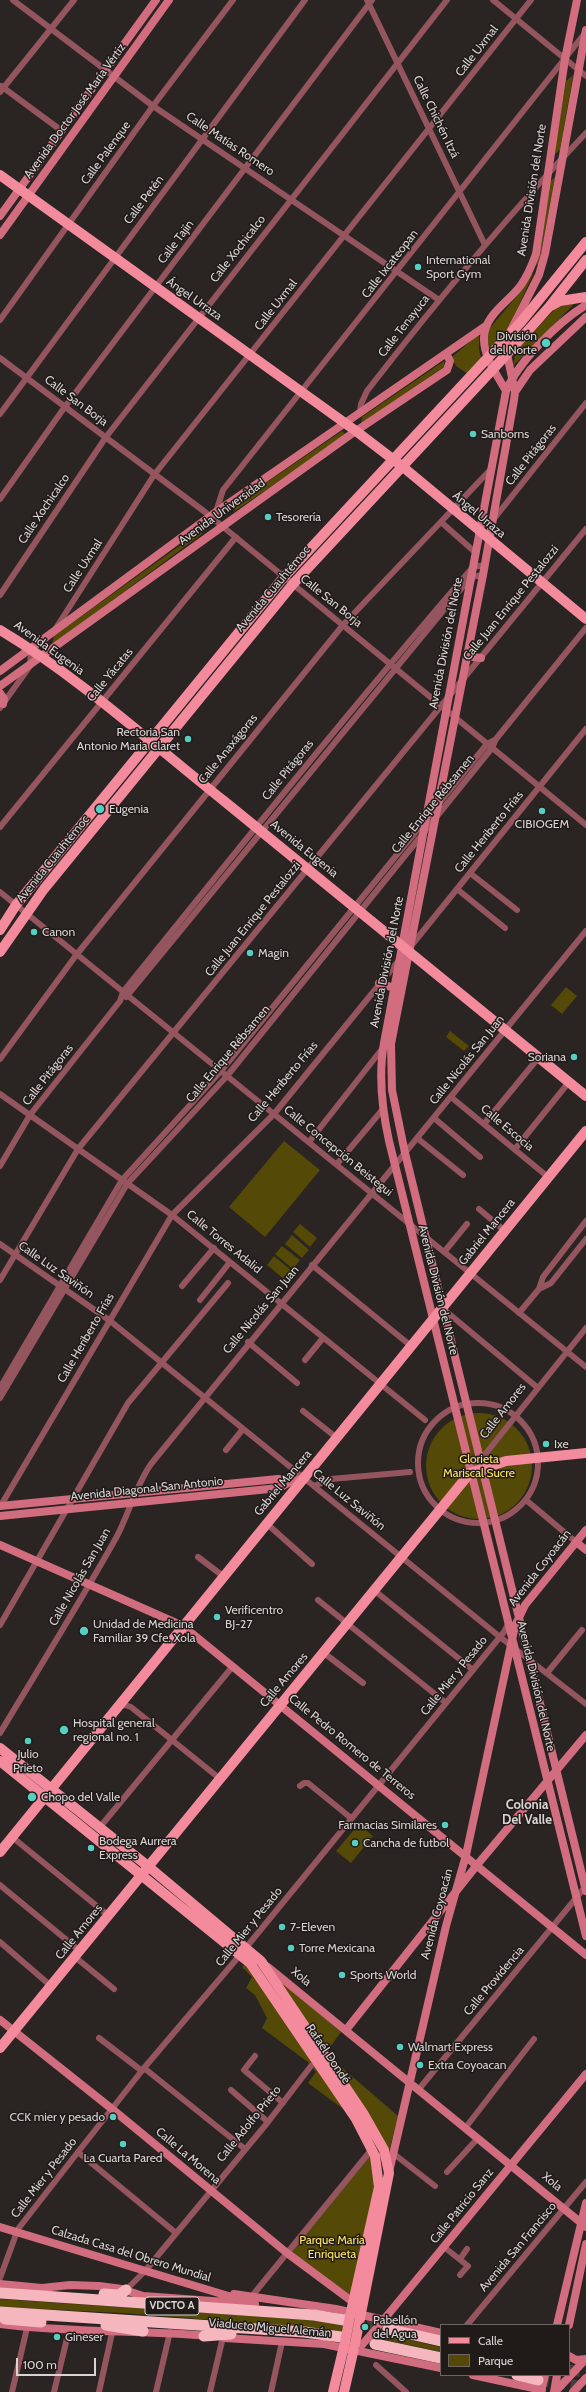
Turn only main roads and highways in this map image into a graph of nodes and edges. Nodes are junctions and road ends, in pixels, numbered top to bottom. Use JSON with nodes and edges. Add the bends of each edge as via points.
{"nodes":[{"id":1,"x":156,"y":0,"type":"edge"},
{"id":2,"x":169,"y":0,"type":"edge"},
{"id":3,"x":578,"y":0,"type":"edge"},
{"id":4,"x":586,"y":31,"type":"edge"},
{"id":5,"x":0,"y":175,"type":"edge"},
{"id":6,"x":19,"y":189,"type":"junction"},
{"id":7,"x":29,"y":196,"type":"junction"},
{"id":8,"x":0,"y":216,"type":"edge"},
{"id":9,"x":0,"y":235,"type":"edge"},
{"id":10,"x":586,"y":242,"type":"edge"},
{"id":11,"x":586,"y":260,"type":"edge"},
{"id":12,"x":586,"y":297,"type":"edge"},
{"id":13,"x":586,"y":305,"type":"edge"},
{"id":14,"x":549,"y":307,"type":"junction"},
{"id":15,"x":586,"y":317,"type":"edge"},
{"id":16,"x":487,"y":325,"type":"junction"},
{"id":17,"x":508,"y":336,"type":"junction"},
{"id":18,"x":508,"y":354,"type":"junction"},
{"id":19,"x":447,"y":355,"type":"junction"},
{"id":20,"x":488,"y":357,"type":"junction"},
{"id":21,"x":493,"y":370,"type":"junction"},
{"id":22,"x":512,"y":376,"type":"junction"},
{"id":23,"x":506,"y":391,"type":"junction"},
{"id":24,"x":515,"y":392,"type":"junction"},
{"id":25,"x":345,"y":423,"type":"junction"},
{"id":26,"x":356,"y":431,"type":"junction"},
{"id":27,"x":393,"y":460,"type":"junction"},
{"id":28,"x":403,"y":467,"type":"junction"},
{"id":29,"x":479,"y":532,"type":"junction"},
{"id":30,"x":488,"y":540,"type":"junction"},
{"id":31,"x":586,"y":619,"type":"edge"},
{"id":32,"x":0,"y":630,"type":"edge"},
{"id":33,"x":31,"y":649,"type":"junction"},
{"id":34,"x":468,"y":651,"type":"junction"},
{"id":35,"x":42,"y":657,"type":"junction"},
{"id":36,"x":481,"y":658,"type":"road end"},
{"id":37,"x":0,"y":671,"type":"edge"},
{"id":38,"x":0,"y":686,"type":"edge"},
{"id":39,"x":0,"y":693,"type":"edge"},
{"id":40,"x":2,"y":706,"type":"edge"},
{"id":41,"x":148,"y":741,"type":"junction"},
{"id":42,"x":158,"y":748,"type":"junction"},
{"id":43,"x":0,"y":930,"type":"edge"},
{"id":44,"x":405,"y":946,"type":"junction"},
{"id":45,"x":0,"y":952,"type":"edge"},
{"id":46,"x":379,"y":983,"type":"road end"},
{"id":47,"x":394,"y":988,"type":"junction"},
{"id":48,"x":586,"y":1096,"type":"edge"},
{"id":49,"x":586,"y":1131,"type":"edge"},
{"id":50,"x":442,"y":1308,"type":"junction"},
{"id":51,"x":432,"y":1320,"type":"junction"},
{"id":52,"x":586,"y":1453,"type":"edge"},
{"id":53,"x":481,"y":1465,"type":"junction"},
{"id":54,"x":470,"y":1473,"type":"junction"},
{"id":55,"x":305,"y":1479,"type":"junction"},
{"id":56,"x":294,"y":1480,"type":"junction"},
{"id":57,"x":0,"y":1506,"type":"edge"},
{"id":58,"x":0,"y":1516,"type":"edge"},
{"id":59,"x":586,"y":1530,"type":"edge"},
{"id":60,"x":576,"y":1542,"type":"junction"},
{"id":61,"x":0,"y":1545,"type":"edge"},
{"id":62,"x":586,"y":1550,"type":"edge"},
{"id":63,"x":519,"y":1616,"type":"junction"},
{"id":64,"x":183,"y":1626,"type":"junction"},
{"id":65,"x":512,"y":1637,"type":"junction"},
{"id":66,"x":513,"y":1647,"type":"junction"},
{"id":67,"x":280,"y":1705,"type":"junction"},
{"id":68,"x":586,"y":1735,"type":"edge"},
{"id":69,"x":0,"y":1748,"type":"edge"},
{"id":70,"x":0,"y":1761,"type":"edge"},
{"id":71,"x":558,"y":1770,"type":"junction"},
{"id":72,"x":546,"y":1782,"type":"junction"},
{"id":73,"x":48,"y":1793,"type":"junction"},
{"id":74,"x":0,"y":1852,"type":"edge"},
{"id":75,"x":466,"y":1855,"type":"junction"},
{"id":76,"x":478,"y":1865,"type":"junction"},
{"id":77,"x":149,"y":1867,"type":"junction"},
{"id":78,"x":142,"y":1876,"type":"junction"},
{"id":79,"x":586,"y":1888,"type":"edge"},
{"id":80,"x":456,"y":1893,"type":"junction"},
{"id":81,"x":433,"y":1920,"type":"junction"},
{"id":82,"x":446,"y":1926,"type":"junction"},
{"id":83,"x":586,"y":1936,"type":"edge"},
{"id":84,"x":243,"y":1951,"type":"junction"},
{"id":85,"x":586,"y":1955,"type":"edge"},
{"id":86,"x":261,"y":1961,"type":"junction"},
{"id":87,"x":0,"y":2020,"type":"edge"},
{"id":88,"x":346,"y":2030,"type":"junction"},
{"id":89,"x":14,"y":2032,"type":"junction"},
{"id":90,"x":0,"y":2048,"type":"edge"},
{"id":91,"x":586,"y":2074,"type":"edge"},
{"id":92,"x":411,"y":2082,"type":"junction"},
{"id":93,"x":511,"y":2166,"type":"junction"},
{"id":94,"x":389,"y":2173,"type":"junction"},
{"id":95,"x":586,"y":2203,"type":"edge"},
{"id":96,"x":584,"y":2225,"type":"edge"},
{"id":97,"x":0,"y":2227,"type":"edge"},
{"id":98,"x":586,"y":2244,"type":"edge"},
{"id":99,"x":0,"y":2284,"type":"edge"},
{"id":100,"x":332,"y":2287,"type":"junction"},
{"id":101,"x":126,"y":2290,"type":"junction"},
{"id":102,"x":0,"y":2293,"type":"edge"},
{"id":103,"x":45,"y":2298,"type":"junction"},
{"id":104,"x":254,"y":2300,"type":"junction"},
{"id":105,"x":0,"y":2312,"type":"edge"},
{"id":106,"x":348,"y":2312,"type":"junction"},
{"id":107,"x":361,"y":2314,"type":"junction"},
{"id":108,"x":314,"y":2315,"type":"junction"},
{"id":109,"x":0,"y":2318,"type":"edge"},
{"id":110,"x":0,"y":2324,"type":"edge"},
{"id":111,"x":384,"y":2324,"type":"junction"},
{"id":112,"x":557,"y":2324,"type":"edge"},
{"id":113,"x":569,"y":2324,"type":"edge"},
{"id":114,"x":143,"y":2331,"type":"junction"},
{"id":115,"x":440,"y":2333,"type":"edge"},
{"id":116,"x":204,"y":2336,"type":"junction"},
{"id":117,"x":440,"y":2341,"type":"edge"},
{"id":118,"x":348,"y":2343,"type":"junction"},
{"id":119,"x":376,"y":2344,"type":"dead end"},
{"id":120,"x":570,"y":2357,"type":"edge"},
{"id":121,"x":440,"y":2358,"type":"edge"},
{"id":122,"x":586,"y":2359,"type":"edge"},
{"id":123,"x":440,"y":2368,"type":"edge"},
{"id":124,"x":481,"y":2376,"type":"edge"},
{"id":125,"x":520,"y":2376,"type":"edge"},
{"id":126,"x":557,"y":2376,"type":"edge"},
{"id":127,"x":570,"y":2376,"type":"edge"},
{"id":128,"x":570,"y":2376,"type":"edge"},
{"id":129,"x":586,"y":2378,"type":"edge"},
{"id":130,"x":542,"y":2384,"type":"edge"},
{"id":131,"x":334,"y":2392,"type":"edge"},
{"id":132,"x":344,"y":2392,"type":"edge"},
{"id":133,"x":554,"y":2392,"type":"edge"},
{"id":134,"x":573,"y":2392,"type":"edge"}],
"edges":[{"from":1,"to":6,"type":"main road","name":"Avenida Doctor José María Vértiz"},
{"from":2,"to":7,"type":"main road","name":"Avenida Doctor José María Vértiz"},
{"from":3,"to":16,"type":"main road","name":"Avenida División del Norte","via":[[565,59],[536,254],[531,270],[521,286],[494,313]]},
{"from":4,"to":17,"type":"main road","name":"Avenida División del Norte","via":[[541,268]]},
{"from":5,"to":6,"type":"main road"},
{"from":6,"to":7,"type":"main road","name":"Ángel Urraza"},
{"from":6,"to":8,"type":"main road","name":"Avenida Doctor José María Vértiz"},
{"from":7,"to":9,"type":"main road","name":"Avenida Doctor José María Vértiz"},
{"from":7,"to":25,"type":"main road","name":"Ángel Urraza"},
{"from":10,"to":17,"type":"main road","name":"Avenida Cuauhtémoc"},
{"from":11,"to":14,"type":"main road","name":"Avenida Cuauhtémoc"},
{"from":12,"to":14,"type":"main road","via":[[560,301]]},
{"from":13,"to":22,"type":"main road","via":[[566,320]]},
{"from":14,"to":18,"type":"main road","name":"Avenida Cuauhtémoc"},
{"from":15,"to":24,"type":"main road","via":[[530,370]]},
{"from":16,"to":19,"type":"main road","name":"Avenida Universidad"},
{"from":16,"to":20,"type":"main road","via":[[484,337]]},
{"from":17,"to":18,"type":"main road","name":"Avenida División del Norte"},
{"from":17,"to":20,"type":"main road","name":"Avenida Cuauhtémoc"},
{"from":18,"to":21,"type":"main road","name":"Avenida Cuauhtémoc"},
{"from":18,"to":22,"type":"main road","name":"Avenida División del Norte"},
{"from":19,"to":25,"type":"main road","name":"Avenida Universidad"},
{"from":19,"to":26,"type":"main road","name":"Avenida Universidad","via":[[450,361],[447,370]]},
{"from":20,"to":21,"type":"main road"},
{"from":20,"to":27,"type":"main road","name":"Avenida Cuauhtémoc"},
{"from":21,"to":23,"type":"main road"},
{"from":21,"to":28,"type":"main road","name":"Avenida Cuauhtémoc"},
{"from":22,"to":23,"type":"main road"},
{"from":22,"to":24,"type":"main road","name":"Avenida División del Norte"},
{"from":23,"to":29,"type":"main road","name":"Avenida División del Norte"},
{"from":24,"to":30,"type":"main road","name":"Avenida División del Norte"},
{"from":25,"to":26,"type":"main road","name":"Ángel Urraza"},
{"from":25,"to":33,"type":"main road","name":"Avenida Universidad","via":[[214,514]]},
{"from":26,"to":27,"type":"main road","name":"Ángel Urraza"},
{"from":26,"to":35,"type":"main road","name":"Avenida Universidad"},
{"from":27,"to":28,"type":"main road","name":"Ángel Urraza"},
{"from":27,"to":41,"type":"main road","name":"Avenida Cuauhtémoc","via":[[284,577]]},
{"from":28,"to":29,"type":"main road","name":"Ángel Urraza"},
{"from":28,"to":42,"type":"main road","name":"Avenida Cuauhtémoc","via":[[293,584]]},
{"from":29,"to":30,"type":"main road","name":"Ángel Urraza"},
{"from":29,"to":44,"type":"main road","name":"Avenida División del Norte","via":[[449,697],[444,708]]},
{"from":30,"to":31,"type":"main road","name":"Ángel Urraza"},
{"from":30,"to":34,"type":"main road","name":"Avenida División del Norte"},
{"from":32,"to":33,"type":"main road","name":"Avenida Eugenia"},
{"from":33,"to":35,"type":"main road","name":"Avenida Eugenia"},
{"from":33,"to":37,"type":"main road","name":"Avenida Universidad"},
{"from":34,"to":36,"type":"main road","via":[[473,657]]},
{"from":34,"to":44,"type":"main road","name":"Avenida División del Norte","via":[[437,807]]},
{"from":35,"to":38,"type":"main road","name":"Avenida Universidad"},
{"from":35,"to":41,"type":"main road","name":"Avenida Eugenia"},
{"from":39,"to":40,"type":"main road","via":[[4,699]]},
{"from":41,"to":42,"type":"main road","name":"Avenida Eugenia"},
{"from":41,"to":43,"type":"main road","name":"Avenida Cuauhtémoc","via":[[16,905]]},
{"from":42,"to":44,"type":"main road","name":"Avenida Eugenia"},
{"from":42,"to":45,"type":"main road","name":"Avenida Cuauhtémoc","via":[[26,912]]},
{"from":44,"to":47,"type":"main road","name":"Avenida División del Norte","via":[[399,960]]},
{"from":44,"to":48,"type":"main road","name":"Avenida Eugenia"},
{"from":44,"to":50,"type":"main road","name":"Avenida División del Norte","via":[[390,1061],[394,1105]]},
{"from":46,"to":47,"type":"main road"},
{"from":47,"to":51,"type":"main road","name":"Avenida División del Norte","via":[[382,1049],[383,1109]]},
{"from":49,"to":50,"type":"main road","name":"Gabriel Mancera"},
{"from":50,"to":51,"type":"main road","name":"Gabriel Mancera"},
{"from":50,"to":53,"type":"main road","name":"Avenida División del Norte"},
{"from":51,"to":54,"type":"main road","name":"Avenida División del Norte"},
{"from":51,"to":55,"type":"main road","name":"Gabriel Mancera"},
{"from":52,"to":53,"type":"main road"},
{"from":53,"to":54,"type":"main road"},
{"from":53,"to":63,"type":"main road","name":"Avenida División del Norte"},
{"from":54,"to":65,"type":"main road","name":"Avenida División del Norte"},
{"from":54,"to":67,"type":"main road","name":"Calle Amores"},
{"from":55,"to":56,"type":"main road","name":"Avenida Diagonal San Antonio"},
{"from":55,"to":64,"type":"main road","name":"Gabriel Mancera"},
{"from":56,"to":57,"type":"main road","name":"Avenida Diagonal San Antonio","via":[[278,1479]]},
{"from":56,"to":58,"type":"main road","name":"Avenida Diagonal San Antonio","via":[[279,1488]]},
{"from":59,"to":60,"type":"main road","name":"Avenida Coyoacán"},
{"from":60,"to":62,"type":"main road"},
{"from":60,"to":63,"type":"main road","name":"Avenida Coyoacán"},
{"from":61,"to":64,"type":"main road","name":"Calle Pedro Romero de Terreros"},
{"from":63,"to":65,"type":"main road","name":"Avenida Coyoacán"},
{"from":63,"to":71,"type":"main road","name":"Avenida División del Norte"},
{"from":64,"to":67,"type":"main road","name":"Calle Pedro Romero de Terreros"},
{"from":64,"to":73,"type":"main road","name":"Gabriel Mancera"},
{"from":65,"to":66,"type":"main road","name":"Avenida División del Norte"},
{"from":66,"to":72,"type":"main road","name":"Avenida División del Norte"},
{"from":66,"to":75,"type":"main road","name":"Avenida Coyoacán"},
{"from":67,"to":75,"type":"main road","name":"Calle Pedro Romero de Terreros"},
{"from":67,"to":77,"type":"main road","name":"Calle Amores"},
{"from":68,"to":71,"type":"main road"},
{"from":69,"to":73,"type":"main road","name":"Xola"},
{"from":70,"to":73,"type":"main road","name":"Xola"},
{"from":71,"to":72,"type":"main road"},
{"from":71,"to":79,"type":"main road","name":"Avenida División del Norte"},
{"from":72,"to":76,"type":"main road"},
{"from":72,"to":83,"type":"main road","name":"Avenida División del Norte"},
{"from":73,"to":74,"type":"main road","name":"Gabriel Mancera"},
{"from":73,"to":77,"type":"main road","name":"Xola","via":[[100,1827]]},
{"from":73,"to":78,"type":"main road","name":"Xola"},
{"from":75,"to":76,"type":"main road","name":"Calle Pedro Romero de Terreros"},
{"from":75,"to":80,"type":"main road","name":"Avenida Coyoacán"},
{"from":76,"to":80,"type":"main road"},
{"from":76,"to":85,"type":"main road","name":"Calle Pedro Romero de Terreros"},
{"from":77,"to":78,"type":"main road","name":"Calle Amores"},
{"from":77,"to":84,"type":"main road","name":"Xola"},
{"from":78,"to":84,"type":"main road","name":"Xola"},
{"from":78,"to":89,"type":"main road","name":"Calle Amores"},
{"from":80,"to":81,"type":"main road"},
{"from":80,"to":82,"type":"main road","name":"Avenida Coyoacán"},
{"from":81,"to":82,"type":"main road","via":[[439,1920]]},
{"from":81,"to":88,"type":"main road"},
{"from":82,"to":92,"type":"main road","name":"Avenida Coyoacán"},
{"from":84,"to":86,"type":"main road","name":"Xola"},
{"from":84,"to":106,"type":"main road","name":"Rafaél Dondé","via":[[356,2119],[372,2149],[379,2175],[379,2187]]},
{"from":86,"to":88,"type":"main road","name":"Xola"},
{"from":86,"to":94,"type":"main road","name":"Rafaél Dondé","via":[[363,2113],[384,2150]]},
{"from":87,"to":89,"type":"main road","name":"Calle La Morena"},
{"from":88,"to":92,"type":"main road","name":"Xola"},
{"from":89,"to":90,"type":"main road","name":"Calle Amores"},
{"from":89,"to":100,"type":"main road","name":"Calle La Morena"},
{"from":91,"to":93,"type":"main road","name":"Calle Patricio Sanz"},
{"from":92,"to":93,"type":"main road","name":"Xola"},
{"from":92,"to":94,"type":"main road","name":"Avenida Coyoacán"},
{"from":93,"to":96,"type":"main road","name":"Xola"},
{"from":93,"to":111,"type":"main road","name":"Calle Patricio Sanz"},
{"from":94,"to":107,"type":"main road","name":"Avenida Coyoacán"},
{"from":95,"to":96,"type":"main road"},
{"from":96,"to":112,"type":"main road"},
{"from":97,"to":104,"type":"main road","name":"Calzada Casa del Obrero Mundial","via":[[210,2290]]},
{"from":98,"to":113,"type":"main road"},
{"from":99,"to":101,"type":"main road","name":"Viaducto Miguel Alemán","via":[[42,2288],[70,2285],[99,2286]]},
{"from":100,"to":106,"type":"main road","name":"Calle La Morena"},
{"from":100,"to":106,"type":"main road"},
{"from":101,"to":103,"type":"highway","via":[[119,2295],[69,2292]]},
{"from":101,"to":104,"type":"main road","name":"Viaducto Miguel Alemán","via":[[143,2296]]},
{"from":102,"to":103,"type":"highway","name":"Viaducto Miguel Alemán","number":"VDCTO A"},
{"from":103,"to":108,"type":"highway","name":"Viaducto Miguel Alemán","number":"VDCTO A"},
{"from":104,"to":106,"type":"main road","name":"Viaducto Miguel Alemán"},
{"from":104,"to":108,"type":"highway"},
{"from":105,"to":118,"type":"highway","name":"Viaducto Miguel Alemán","number":"VDCTO A"},
{"from":106,"to":107,"type":"main road","name":"Viaducto Miguel Alemán"},
{"from":106,"to":108,"type":"highway","name":"Viaducto Miguel Alemán","number":"VDCTO A"},
{"from":106,"to":118,"type":"main road","bridge":true},
{"from":107,"to":111,"type":"main road","name":"Viaducto Miguel Alemán"},
{"from":107,"to":118,"type":"main road","name":"Avenida Coyoacán","bridge":true},
{"from":109,"to":114,"type":"highway","via":[[100,2325]]},
{"from":110,"to":114,"type":"main road","name":"Viaducto Miguel Alemán","via":[[112,2333]]},
{"from":111,"to":115,"type":"main road","name":"Viaducto Miguel Alemán"},
{"from":111,"to":117,"type":"highway","name":"Viaducto Miguel Alemán"},
{"from":111,"to":118,"type":"main road","name":"Calle Patricio Sanz","bridge":true},
{"from":114,"to":116,"type":"main road","name":"Viaducto Miguel Alemán"},
{"from":116,"to":118,"type":"main road","name":"Viaducto Miguel Alemán","via":[[282,2342]]},
{"from":116,"to":118,"type":"highway","via":[[228,2333]]},
{"from":118,"to":123,"type":"main road","name":"Viaducto Miguel Alemán"},
{"from":118,"to":131,"type":"main road"},
{"from":118,"to":132,"type":"main road"},
{"from":119,"to":121,"type":"highway"},
{"from":120,"to":122,"type":"main road","via":[[576,2360]]},
{"from":122,"to":127,"type":"main road"},
{"from":124,"to":130,"type":"main road"},
{"from":125,"to":130,"type":"highway"},
{"from":126,"to":133,"type":"main road"},
{"from":128,"to":133,"type":"main road"},
{"from":129,"to":134,"type":"main road"}]}
